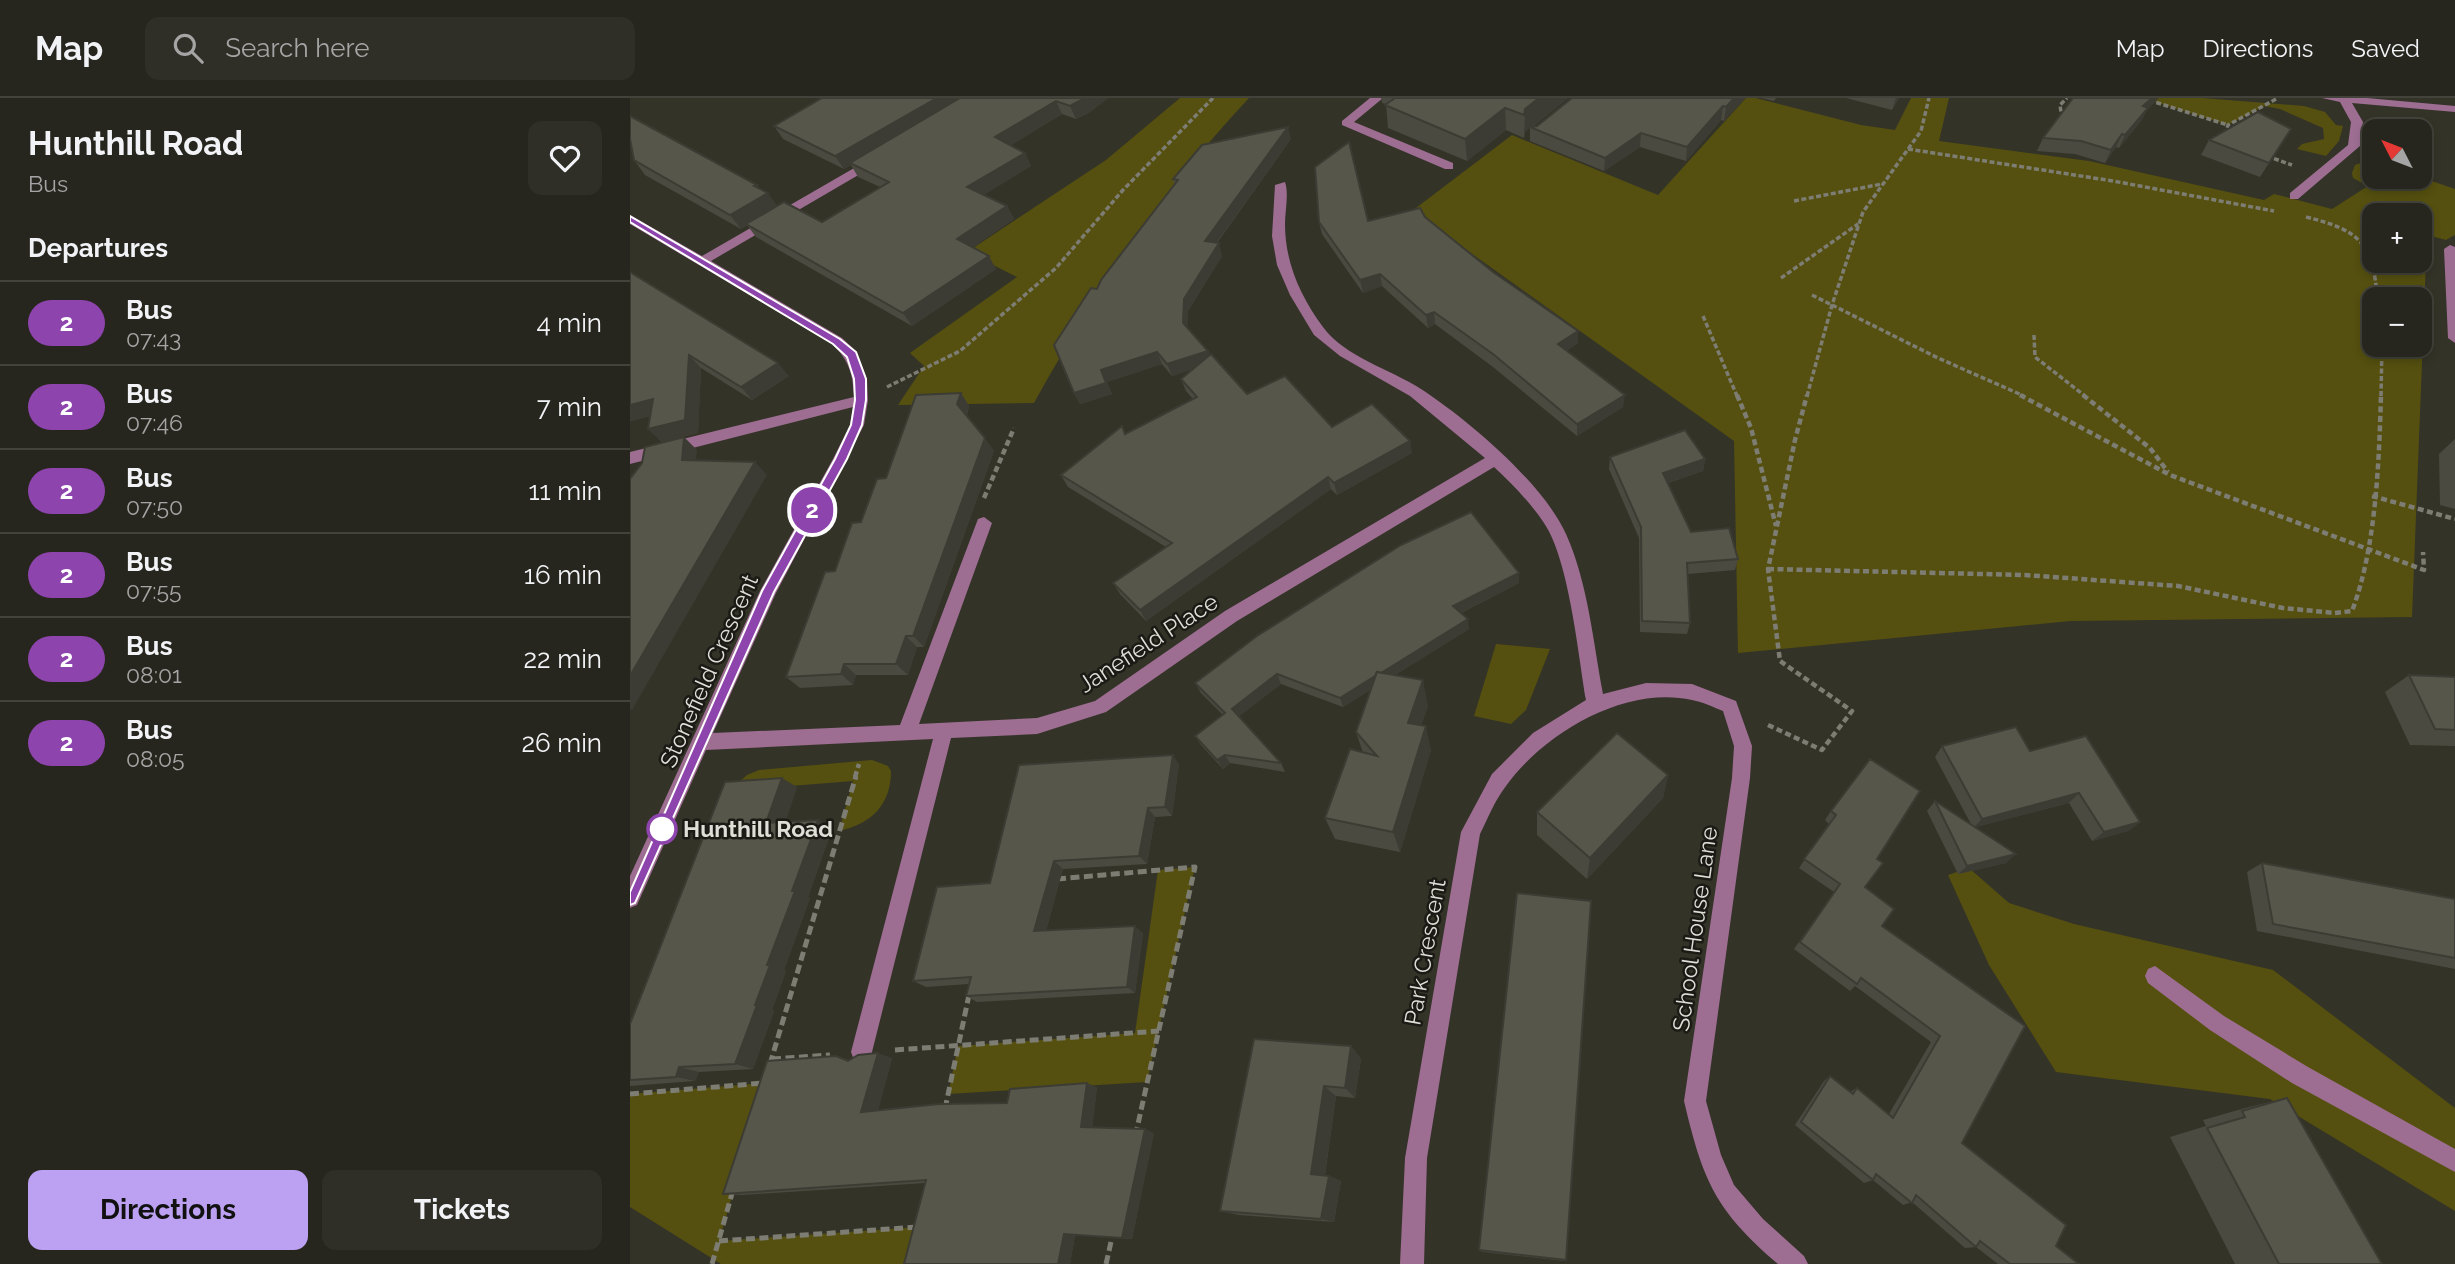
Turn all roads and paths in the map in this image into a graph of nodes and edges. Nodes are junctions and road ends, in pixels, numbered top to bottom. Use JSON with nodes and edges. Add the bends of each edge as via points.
{"nodes":[{"id":1,"x":1213,"y":98,"type":"edge"},
{"id":2,"x":1377,"y":98,"type":"edge"},
{"id":3,"x":1929,"y":98,"type":"edge"},
{"id":4,"x":2067,"y":98,"type":"edge"},
{"id":5,"x":2142,"y":98,"type":"edge"},
{"id":6,"x":2278,"y":98,"type":"edge"},
{"id":7,"x":2329,"y":98,"type":"edge"},
{"id":8,"x":2344,"y":99,"type":"edge"},
{"id":9,"x":2455,"y":109,"type":"edge"},
{"id":10,"x":2228,"y":125,"type":"junction"},
{"id":11,"x":2064,"y":126,"type":"edge"},
{"id":12,"x":2224,"y":139,"type":"edge"},
{"id":13,"x":1908,"y":149,"type":"junction"},
{"id":14,"x":887,"y":153,"type":"edge"},
{"id":15,"x":2259,"y":153,"type":"edge"},
{"id":16,"x":1449,"y":166,"type":"dead end"},
{"id":17,"x":2319,"y":176,"type":"junction"},
{"id":18,"x":1883,"y":184,"type":"junction"},
{"id":19,"x":1280,"y":185,"type":"dead end"},
{"id":20,"x":2294,"y":196,"type":"dead end"},
{"id":21,"x":1794,"y":201,"type":"dead end"},
{"id":22,"x":2275,"y":211,"type":"dead end"},
{"id":23,"x":2302,"y":216,"type":"dead end"},
{"id":24,"x":630,"y":219,"type":"edge"},
{"id":25,"x":1859,"y":224,"type":"junction"},
{"id":26,"x":2451,"y":249,"type":"dead end"},
{"id":27,"x":700,"y":262,"type":"junction"},
{"id":28,"x":1781,"y":278,"type":"dead end"},
{"id":29,"x":2376,"y":287,"type":"edge"},
{"id":30,"x":1812,"y":295,"type":"dead end"},
{"id":31,"x":1832,"y":305,"type":"junction"},
{"id":32,"x":1703,"y":316,"type":"dead end"},
{"id":33,"x":2034,"y":335,"type":"dead end"},
{"id":34,"x":2455,"y":338,"type":"edge"},
{"id":35,"x":2382,"y":357,"type":"edge"},
{"id":36,"x":861,"y":400,"type":"junction"},
{"id":37,"x":1014,"y":428,"type":"dead end"},
{"id":38,"x":630,"y":458,"type":"edge"},
{"id":39,"x":1494,"y":459,"type":"junction"},
{"id":40,"x":2170,"y":475,"type":"junction"},
{"id":41,"x":2372,"y":496,"type":"junction"},
{"id":42,"x":2455,"y":519,"type":"edge"},
{"id":43,"x":984,"y":523,"type":"joint"},
{"id":44,"x":1776,"y":528,"type":"junction"},
{"id":45,"x":2367,"y":549,"type":"junction"},
{"id":46,"x":2423,"y":552,"type":"dead end"},
{"id":47,"x":1768,"y":569,"type":"junction"},
{"id":48,"x":1596,"y":703,"type":"junction"},
{"id":49,"x":1730,"y":706,"type":"junction"},
{"id":50,"x":907,"y":731,"type":"junction"},
{"id":51,"x":944,"y":731,"type":"junction"},
{"id":52,"x":868,"y":733,"type":"junction"},
{"id":53,"x":701,"y":742,"type":"junction"},
{"id":54,"x":1048,"y":880,"type":"edge"},
{"id":55,"x":630,"y":898,"type":"edge"},
{"id":56,"x":2155,"y":976,"type":"dead end"},
{"id":57,"x":970,"y":992,"type":"edge"},
{"id":58,"x":1158,"y":1031,"type":"junction"},
{"id":59,"x":958,"y":1046,"type":"junction"},
{"id":60,"x":862,"y":1052,"type":"junction"},
{"id":61,"x":772,"y":1059,"type":"junction"},
{"id":62,"x":765,"y":1083,"type":"junction"},
{"id":63,"x":630,"y":1094,"type":"edge"},
{"id":64,"x":761,"y":1096,"type":"edge"},
{"id":65,"x":942,"y":1120,"type":"edge"},
{"id":66,"x":1133,"y":1147,"type":"edge"},
{"id":67,"x":2455,"y":1161,"type":"edge"},
{"id":68,"x":734,"y":1188,"type":"edge"},
{"id":69,"x":922,"y":1214,"type":"edge"},
{"id":70,"x":1115,"y":1225,"type":"edge"},
{"id":71,"x":919,"y":1227,"type":"junction"},
{"id":72,"x":916,"y":1239,"type":"edge"},
{"id":73,"x":719,"y":1241,"type":"junction"},
{"id":74,"x":712,"y":1264,"type":"edge"},
{"id":75,"x":1107,"y":1264,"type":"edge"},
{"id":76,"x":1412,"y":1264,"type":"edge"},
{"id":77,"x":1796,"y":1264,"type":"edge"}],
"edges":[{"from":1,"to":36,"type":"path","via":[[1123,190],[1056,268],[960,351]]},
{"from":2,"to":16,"type":"street","via":[[1346,123]]},
{"from":3,"to":13,"type":"path","via":[[1921,131]]},
{"from":4,"to":11,"type":"path","via":[[2060,106]]},
{"from":5,"to":10,"type":"path"},
{"from":6,"to":10,"type":"path"},
{"from":7,"to":8,"type":"street"},
{"from":8,"to":9,"type":"street"},
{"from":8,"to":17,"type":"street","via":[[2357,122],[2354,146]]},
{"from":10,"to":12,"type":"path"},
{"from":13,"to":18,"type":"path"},
{"from":13,"to":22,"type":"path"},
{"from":14,"to":27,"type":"street"},
{"from":15,"to":17,"type":"path"},
{"from":17,"to":20,"type":"street"},
{"from":18,"to":21,"type":"path"},
{"from":18,"to":25,"type":"path"},
{"from":19,"to":39,"type":"street","via":[[1276,227],[1282,261],[1293,290],[1322,336],[1414,392]]},
{"from":23,"to":29,"type":"path","via":[[2344,231],[2361,243],[2372,257]]},
{"from":24,"to":27,"type":"street","name":"Stonefield Crescent"},
{"from":25,"to":28,"type":"path"},
{"from":25,"to":31,"type":"path"},
{"from":26,"to":34,"type":"street"},
{"from":27,"to":36,"type":"street","name":"Stonefield Crescent","via":[[836,341],[852,355]]},
{"from":30,"to":31,"type":"path"},
{"from":31,"to":40,"type":"path","via":[[2045,406]]},
{"from":31,"to":44,"type":"path"},
{"from":32,"to":44,"type":"path","via":[[1751,428]]},
{"from":33,"to":40,"type":"path","via":[[2035,357],[2150,448]]},
{"from":35,"to":41,"type":"path","via":[[2379,453]]},
{"from":36,"to":38,"type":"street"},
{"from":36,"to":53,"type":"street","name":"Stonefield Crescent","via":[[857,425],[768,591]]},
{"from":37,"to":43,"type":"path","via":[[972,524]]},
{"from":39,"to":48,"type":"street","via":[[1551,521],[1567,560]]},
{"from":39,"to":51,"type":"street","name":"Janefield Place","via":[[1231,616],[1100,707],[1037,726]]},
{"from":40,"to":45,"type":"path"},
{"from":41,"to":42,"type":"path"},
{"from":41,"to":45,"type":"path"},
{"from":43,"to":50,"type":"street"},
{"from":44,"to":47,"type":"path"},
{"from":45,"to":46,"type":"path","via":[[2424,570]]},
{"from":45,"to":47,"type":"path","via":[[2364,580],[2352,611],[2336,613],[2283,608],[2178,586],[2025,575]]},
{"from":47,"to":49,"type":"path","via":[[1780,661],[1852,711],[1822,750]]},
{"from":48,"to":49,"type":"street","via":[[1658,691],[1692,692]]},
{"from":48,"to":76,"type":"street","name":"Park Crescent","via":[[1539,739],[1499,780],[1471,832],[1416,1158]]},
{"from":49,"to":77,"type":"street","name":"School House Lane","via":[[1742,746],[1741,778],[1695,1101],[1709,1152],[1731,1201]]},
{"from":50,"to":51,"type":"street","name":"Janefield Place"},
{"from":50,"to":52,"type":"street","name":"Janefield Place"},
{"from":51,"to":60,"type":"street"},
{"from":52,"to":53,"type":"street","name":"Janefield Place"},
{"from":52,"to":61,"type":"path"},
{"from":53,"to":55,"type":"street","name":"Stonefield Crescent"},
{"from":54,"to":58,"type":"path","via":[[1195,867]]},
{"from":56,"to":67,"type":"street","via":[[2229,1031]]},
{"from":57,"to":59,"type":"path"},
{"from":58,"to":59,"type":"path"},
{"from":58,"to":66,"type":"path"},
{"from":59,"to":60,"type":"path"},
{"from":59,"to":65,"type":"path"},
{"from":60,"to":61,"type":"path"},
{"from":61,"to":62,"type":"path"},
{"from":62,"to":63,"type":"path"},
{"from":62,"to":64,"type":"path"},
{"from":68,"to":73,"type":"path"},
{"from":69,"to":71,"type":"path"},
{"from":70,"to":75,"type":"path"},
{"from":71,"to":72,"type":"path"},
{"from":71,"to":73,"type":"path"},
{"from":73,"to":74,"type":"path"}]}
